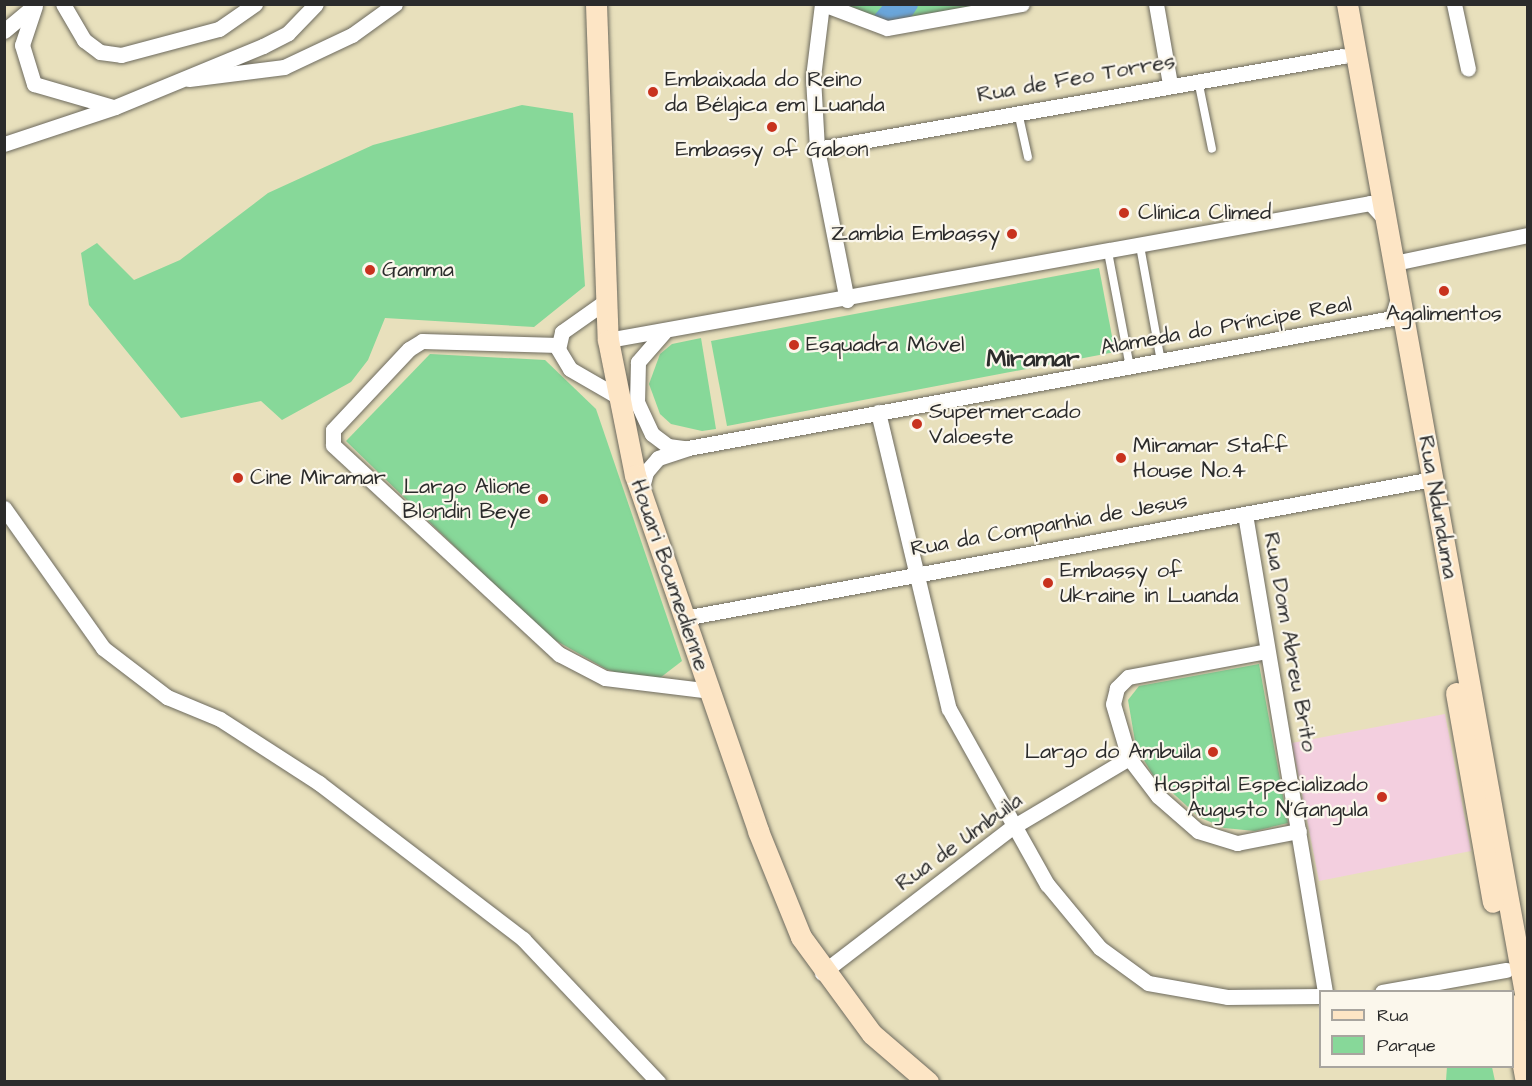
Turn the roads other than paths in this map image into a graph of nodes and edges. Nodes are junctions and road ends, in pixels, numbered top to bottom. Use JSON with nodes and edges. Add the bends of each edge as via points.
{"nodes":[{"id":1,"x":63,"y":4,"type":"edge"},
{"id":2,"x":255,"y":4,"type":"edge"},
{"id":3,"x":316,"y":4,"type":"edge"},
{"id":4,"x":395,"y":4,"type":"edge"},
{"id":5,"x":596,"y":4,"type":"edge"},
{"id":6,"x":823,"y":4,"type":"edge"},
{"id":7,"x":1022,"y":4,"type":"edge"},
{"id":8,"x":1156,"y":4,"type":"edge"},
{"id":9,"x":1334,"y":4,"type":"edge"},
{"id":10,"x":1347,"y":4,"type":"edge"},
{"id":11,"x":1454,"y":4,"type":"edge"},
{"id":12,"x":35,"y":5,"type":"edge"},
{"id":13,"x":4,"y":31,"type":"edge"},
{"id":14,"x":1343,"y":56,"type":"junction"},
{"id":15,"x":1468,"y":69,"type":"dead end"},
{"id":16,"x":1198,"y":79,"type":"junction"},
{"id":17,"x":174,"y":80,"type":"junction"},
{"id":18,"x":1170,"y":84,"type":"junction"},
{"id":19,"x":115,"y":107,"type":"junction"},
{"id":20,"x":1018,"y":111,"type":"junction"},
{"id":21,"x":4,"y":144,"type":"edge"},
{"id":22,"x":817,"y":148,"type":"junction"},
{"id":23,"x":1212,"y":149,"type":"dead end"},
{"id":24,"x":1028,"y":157,"type":"dead end"},
{"id":25,"x":1370,"y":203,"type":"junction"},
{"id":26,"x":1386,"y":221,"type":"junction"},
{"id":27,"x":1527,"y":235,"type":"edge"},
{"id":28,"x":1140,"y":246,"type":"junction"},
{"id":29,"x":1108,"y":252,"type":"junction"},
{"id":30,"x":1394,"y":262,"type":"junction"},
{"id":31,"x":1399,"y":292,"type":"junction"},
{"id":32,"x":847,"y":300,"type":"junction"},
{"id":33,"x":606,"y":301,"type":"junction"},
{"id":34,"x":1392,"y":318,"type":"junction"},
{"id":35,"x":666,"y":330,"type":"junction"},
{"id":36,"x":608,"y":340,"type":"junction"},
{"id":37,"x":558,"y":345,"type":"junction"},
{"id":38,"x":1161,"y":361,"type":"junction"},
{"id":39,"x":1130,"y":367,"type":"junction"},
{"id":40,"x":615,"y":395,"type":"junction"},
{"id":41,"x":878,"y":412,"type":"junction"},
{"id":42,"x":688,"y":448,"type":"junction"},
{"id":43,"x":1422,"y":481,"type":"junction"},
{"id":44,"x":642,"y":497,"type":"junction"},
{"id":45,"x":4,"y":508,"type":"edge"},
{"id":46,"x":1245,"y":514,"type":"junction"},
{"id":47,"x":912,"y":571,"type":"junction"},
{"id":48,"x":684,"y":618,"type":"junction"},
{"id":49,"x":1268,"y":651,"type":"junction"},
{"id":50,"x":711,"y":691,"type":"junction"},
{"id":51,"x":1129,"y":758,"type":"junction"},
{"id":52,"x":1011,"y":828,"type":"junction"},
{"id":53,"x":1299,"y":831,"type":"junction"},
{"id":54,"x":1506,"y":970,"type":"junction"},
{"id":55,"x":822,"y":973,"type":"junction"},
{"id":56,"x":1325,"y":990,"type":"edge"},
{"id":57,"x":1393,"y":990,"type":"edge"},
{"id":58,"x":1510,"y":990,"type":"edge"},
{"id":59,"x":1319,"y":996,"type":"edge"},
{"id":60,"x":1527,"y":1010,"type":"edge"},
{"id":61,"x":1514,"y":1016,"type":"edge"},
{"id":62,"x":658,"y":1082,"type":"edge"},
{"id":63,"x":928,"y":1082,"type":"edge"},
{"id":64,"x":1526,"y":1082,"type":"edge"}],
"edges":[{"from":1,"to":2,"type":"street","via":[[84,40],[100,52],[121,56],[219,29]]},
{"from":3,"to":17,"type":"street","via":[[288,33]]},
{"from":4,"to":17,"type":"street","via":[[352,35],[284,67],[247,76]]},
{"from":5,"to":33,"type":"main road","name":"Houari Boumedienne"},
{"from":6,"to":7,"type":"street","via":[[887,28]]},
{"from":6,"to":22,"type":"street","via":[[813,77]]},
{"from":8,"to":18,"type":"street"},
{"from":9,"to":14,"type":"main road","name":"Rua Ndunduma"},
{"from":10,"to":26,"type":"main road","name":"Rua Ndunduma"},
{"from":11,"to":15,"type":"street"},
{"from":12,"to":13,"type":"street"},
{"from":12,"to":19,"type":"street","via":[[22,45],[34,84]]},
{"from":14,"to":16,"type":"street","name":"Rua de Feo Torres"},
{"from":14,"to":25,"type":"main road","name":"Rua Ndunduma"},
{"from":16,"to":18,"type":"street","name":"Rua de Feo Torres"},
{"from":16,"to":23,"type":"lane"},
{"from":17,"to":19,"type":"street"},
{"from":18,"to":20,"type":"street","name":"Rua de Feo Torres"},
{"from":19,"to":21,"type":"street"},
{"from":20,"to":22,"type":"street","name":"Rua de Feo Torres"},
{"from":20,"to":24,"type":"lane"},
{"from":22,"to":32,"type":"street"},
{"from":25,"to":26,"type":"street"},
{"from":25,"to":28,"type":"street"},
{"from":25,"to":34,"type":"main road","name":"Rua Ndunduma"},
{"from":26,"to":30,"type":"main road","name":"Rua Ndunduma"},
{"from":27,"to":30,"type":"street"},
{"from":28,"to":29,"type":"street"},
{"from":28,"to":38,"type":"lane"},
{"from":29,"to":32,"type":"street"},
{"from":29,"to":39,"type":"lane"},
{"from":30,"to":31,"type":"main road","name":"Rua Ndunduma"},
{"from":31,"to":34,"type":"street"},
{"from":31,"to":60,"type":"main road","name":"Rua Ndunduma"},
{"from":32,"to":35,"type":"street"},
{"from":33,"to":36,"type":"main road","name":"Houari Boumedienne"},
{"from":33,"to":37,"type":"street","via":[[569,325]]},
{"from":34,"to":38,"type":"street","name":"Alameda do Príncipe Real"},
{"from":34,"to":43,"type":"main road","name":"Rua Ndunduma"},
{"from":35,"to":36,"type":"street"},
{"from":35,"to":42,"type":"street","name":"Alameda do Príncipe Real","via":[[648,344],[638,362],[637,402],[652,434],[668,446]]},
{"from":36,"to":40,"type":"main road","name":"Houari Boumedienne"},
{"from":37,"to":40,"type":"street","via":[[570,369]]},
{"from":37,"to":50,"type":"street","via":[[422,341],[409,349],[333,430],[333,445],[559,654],[604,678]]},
{"from":38,"to":39,"type":"street","name":"Alameda do Príncipe Real"},
{"from":39,"to":41,"type":"street","name":"Alameda do Príncipe Real"},
{"from":40,"to":44,"type":"main road","name":"Houari Boumedienne"},
{"from":41,"to":42,"type":"street","name":"Alameda do Príncipe Real"},
{"from":41,"to":47,"type":"street"},
{"from":42,"to":44,"type":"street","name":"Alameda do Príncipe Real","via":[[658,458],[645,472]]},
{"from":43,"to":46,"type":"street","name":"Rua da Companhia de Jesus"},
{"from":43,"to":54,"type":"main road","name":"Rua Ndunduma"},
{"from":44,"to":48,"type":"main road","name":"Houari Boumedienne"},
{"from":45,"to":62,"type":"street","via":[[103,648],[167,697],[220,719],[319,783],[523,939]]},
{"from":46,"to":47,"type":"street","name":"Rua da Companhia de Jesus"},
{"from":46,"to":49,"type":"street","name":"Rua Dom Abreu Brito"},
{"from":47,"to":48,"type":"street","name":"Rua da Companhia de Jesus"},
{"from":47,"to":52,"type":"street","via":[[950,709]]},
{"from":48,"to":50,"type":"main road","name":"Houari Boumedienne"},
{"from":49,"to":51,"type":"street","via":[[1128,677],[1117,688],[1113,704]]},
{"from":49,"to":53,"type":"street","name":"Rua Dom Abreu Brito"},
{"from":50,"to":55,"type":"main road","name":"Houari Boumedienne","via":[[776,879]]},
{"from":51,"to":52,"type":"street","name":"Rua de Umbuila"},
{"from":51,"to":53,"type":"street","via":[[1158,796],[1207,835],[1237,843]]},
{"from":52,"to":55,"type":"street","name":"Rua de Umbuila"},
{"from":52,"to":59,"type":"street","via":[[1047,884],[1124,970],[1148,983],[1227,997]]},
{"from":53,"to":56,"type":"street","name":"Rua Dom Abreu Brito"},
{"from":54,"to":57,"type":"street"},
{"from":54,"to":58,"type":"main road","name":"Rua Ndunduma"},
{"from":55,"to":63,"type":"main road","name":"Houari Boumedienne","via":[[872,1034]]},
{"from":61,"to":64,"type":"main road"}]}
